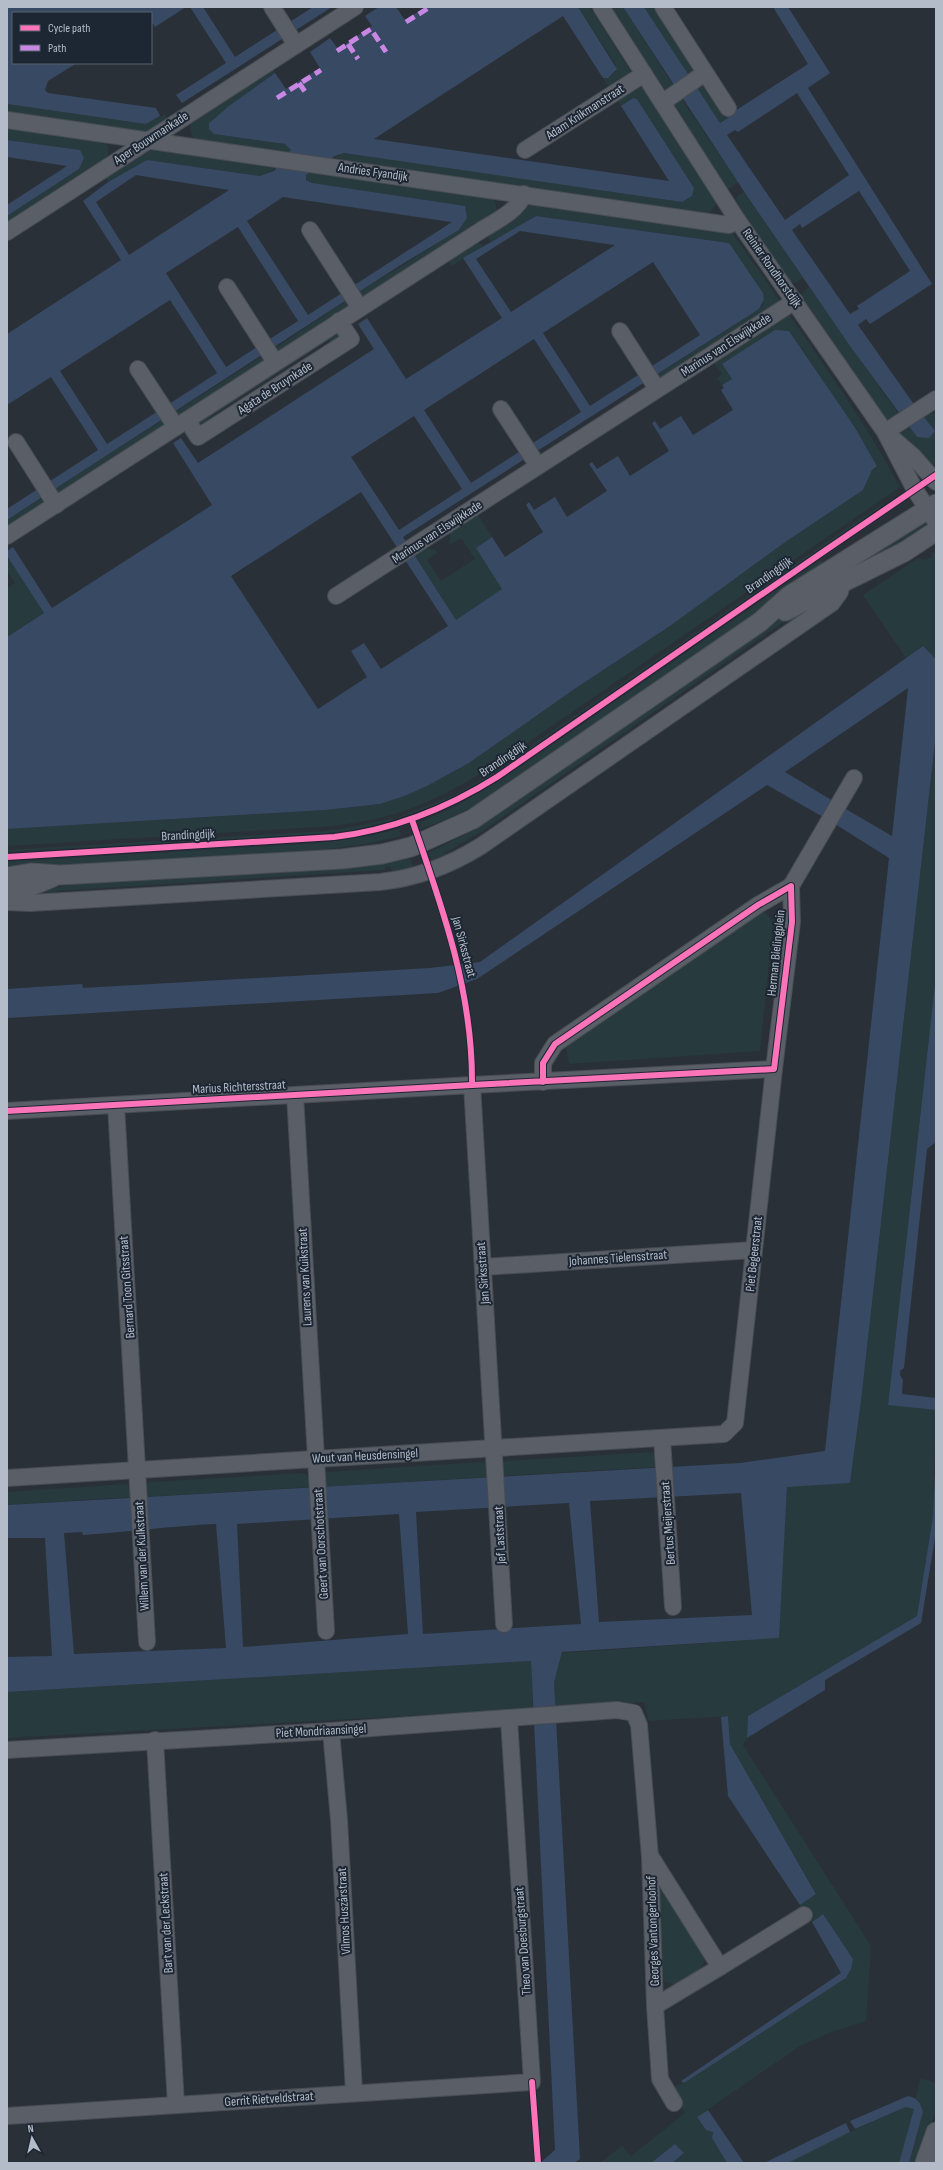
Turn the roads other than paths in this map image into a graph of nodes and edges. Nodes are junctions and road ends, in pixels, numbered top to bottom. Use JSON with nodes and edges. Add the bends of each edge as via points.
{"nodes":[{"id":1,"x":272,"y":7,"type":"edge"},
{"id":2,"x":355,"y":7,"type":"edge"},
{"id":3,"x":601,"y":7,"type":"edge"},
{"id":4,"x":663,"y":7,"type":"edge"},
{"id":5,"x":294,"y":42,"type":"junction"},
{"id":6,"x":644,"y":74,"type":"junction"},
{"id":7,"x":702,"y":76,"type":"junction"},
{"id":8,"x":667,"y":99,"type":"junction"},
{"id":9,"x":728,"y":108,"type":"dead end"},
{"id":10,"x":7,"y":120,"type":"edge"},
{"id":11,"x":150,"y":139,"type":"junction"},
{"id":12,"x":526,"y":150,"type":"dead end"},
{"id":13,"x":524,"y":194,"type":"junction"},
{"id":14,"x":738,"y":221,"type":"junction"},
{"id":15,"x":310,"y":230,"type":"dead end"},
{"id":16,"x":7,"y":232,"type":"edge"},
{"id":17,"x":227,"y":287,"type":"dead end"},
{"id":18,"x":795,"y":300,"type":"junction"},
{"id":19,"x":358,"y":305,"type":"junction"},
{"id":20,"x":339,"y":321,"type":"junction"},
{"id":21,"x":620,"y":331,"type":"dead end"},
{"id":22,"x":273,"y":360,"type":"junction"},
{"id":23,"x":138,"y":369,"type":"dead end"},
{"id":24,"x":655,"y":386,"type":"junction"},
{"id":25,"x":931,"y":402,"type":"edge"},
{"id":26,"x":501,"y":409,"type":"dead end"},
{"id":27,"x":178,"y":423,"type":"junction"},
{"id":28,"x":891,"y":428,"type":"junction"},
{"id":29,"x":16,"y":442,"type":"dead end"},
{"id":30,"x":536,"y":463,"type":"junction"},
{"id":31,"x":936,"y":482,"type":"edge"},
{"id":32,"x":54,"y":503,"type":"junction"},
{"id":33,"x":933,"y":512,"type":"edge"},
{"id":34,"x":936,"y":531,"type":"edge"},
{"id":35,"x":7,"y":536,"type":"edge"},
{"id":36,"x":842,"y":582,"type":"junction"},
{"id":37,"x":336,"y":596,"type":"dead end"},
{"id":38,"x":760,"y":622,"type":"junction"},
{"id":39,"x":854,"y":778,"type":"dead end"},
{"id":40,"x":60,"y":875,"type":"junction"},
{"id":41,"x":7,"y":877,"type":"edge"},
{"id":42,"x":791,"y":886,"type":"junction"},
{"id":43,"x":7,"y":896,"type":"edge"},
{"id":44,"x":7,"y":902,"type":"edge"},
{"id":45,"x":774,"y":1069,"type":"junction"},
{"id":46,"x":543,"y":1082,"type":"junction"},
{"id":47,"x":472,"y":1085,"type":"junction"},
{"id":48,"x":295,"y":1095,"type":"junction"},
{"id":49,"x":116,"y":1105,"type":"junction"},
{"id":50,"x":7,"y":1111,"type":"edge"},
{"id":51,"x":754,"y":1250,"type":"junction"},
{"id":52,"x":483,"y":1267,"type":"junction"},
{"id":53,"x":724,"y":1434,"type":"joint"},
{"id":54,"x":662,"y":1438,"type":"junction"},
{"id":55,"x":494,"y":1447,"type":"junction"},
{"id":56,"x":316,"y":1458,"type":"junction"},
{"id":57,"x":138,"y":1470,"type":"junction"},
{"id":58,"x":7,"y":1478,"type":"edge"},
{"id":59,"x":673,"y":1607,"type":"dead end"},
{"id":60,"x":504,"y":1624,"type":"dead end"},
{"id":61,"x":326,"y":1631,"type":"dead end"},
{"id":62,"x":147,"y":1642,"type":"dead end"},
{"id":63,"x":634,"y":1713,"type":"joint"},
{"id":64,"x":509,"y":1719,"type":"junction"},
{"id":65,"x":331,"y":1731,"type":"junction"},
{"id":66,"x":155,"y":1740,"type":"junction"},
{"id":67,"x":7,"y":1750,"type":"edge"},
{"id":68,"x":650,"y":1857,"type":"junction"},
{"id":69,"x":804,"y":1915,"type":"dead end"},
{"id":70,"x":720,"y":1967,"type":"junction"},
{"id":71,"x":655,"y":2006,"type":"junction"},
{"id":72,"x":532,"y":2082,"type":"joint"},
{"id":73,"x":354,"y":2092,"type":"junction"},
{"id":74,"x":674,"y":2103,"type":"dead end"},
{"id":75,"x":176,"y":2105,"type":"junction"},
{"id":76,"x":7,"y":2116,"type":"edge"},
{"id":77,"x":936,"y":2132,"type":"edge"},
{"id":78,"x":925,"y":2163,"type":"edge"}],
"edges":[{"from":1,"to":5,"type":"street"},
{"from":2,"to":5,"type":"street","name":"Aper Bouwmankade"},
{"from":3,"to":6,"type":"street","name":"Reinier Rondhorstdijk"},
{"from":4,"to":7,"type":"street"},
{"from":5,"to":11,"type":"street","name":"Aper Bouwmankade"},
{"from":6,"to":8,"type":"street","name":"Reinier Rondhorstdijk"},
{"from":6,"to":12,"type":"street","name":"Adam Knikmanstraat"},
{"from":7,"to":8,"type":"street"},
{"from":7,"to":9,"type":"street"},
{"from":8,"to":14,"type":"street","name":"Reinier Rondhorstdijk"},
{"from":10,"to":11,"type":"street","name":"Andries Fyandijk"},
{"from":11,"to":13,"type":"street","name":"Andries Fyandijk"},
{"from":11,"to":16,"type":"street","name":"Aper Bouwmankade"},
{"from":13,"to":14,"type":"street","name":"Andries Fyandijk","via":[[729,225]]},
{"from":13,"to":19,"type":"street","name":"Agata de Bruynkade","via":[[516,207]]},
{"from":14,"to":18,"type":"street","name":"Reinier Rondhorstdijk"},
{"from":15,"to":19,"type":"street"},
{"from":17,"to":22,"type":"street"},
{"from":18,"to":24,"type":"street","name":"Marinus van Elswijkkade"},
{"from":18,"to":28,"type":"street","name":"Reinier Rondhorstdijk"},
{"from":19,"to":20,"type":"street","name":"Agata de Bruynkade"},
{"from":20,"to":22,"type":"street","name":"Agata de Bruynkade"},
{"from":20,"to":27,"type":"street","name":"Agata de Bruynkade","via":[[351,339],[198,437]]},
{"from":21,"to":24,"type":"street"},
{"from":22,"to":27,"type":"street","name":"Agata de Bruynkade"},
{"from":23,"to":27,"type":"street","name":"Agata de Bruynkade","via":[[161,405]]},
{"from":24,"to":30,"type":"street","name":"Marinus van Elswijkkade"},
{"from":25,"to":28,"type":"street"},
{"from":26,"to":30,"type":"street"},
{"from":27,"to":32,"type":"street","name":"Agata de Bruynkade"},
{"from":28,"to":31,"type":"street","name":"Reinier Rondhorstdijk"},
{"from":28,"to":33,"type":"street","name":"Reinier Rondhorstdijk","via":[[899,462]]},
{"from":29,"to":32,"type":"street"},
{"from":30,"to":37,"type":"street","name":"Marinus van Elswijkkade","via":[[397,558]]},
{"from":32,"to":35,"type":"street","name":"Agata de Bruynkade"},
{"from":33,"to":38,"type":"street","via":[[789,596]]},
{"from":34,"to":36,"type":"street","via":[[904,552]]},
{"from":36,"to":38,"type":"street"},
{"from":36,"to":44,"type":"street","via":[[840,592],[832,603],[481,846],[439,868],[412,877],[380,882],[30,903]]},
{"from":38,"to":40,"type":"street","via":[[484,813],[457,828],[411,847],[382,854],[331,860]]},
{"from":39,"to":42,"type":"street","name":"Herman Bielingplein"},
{"from":40,"to":41,"type":"street","via":[[31,873]]},
{"from":40,"to":43,"type":"street"},
{"from":42,"to":45,"type":"street","name":"Herman Bielingplein","via":[[792,922]]},
{"from":42,"to":46,"type":"street","name":"Herman Bielingplein","via":[[751,910],[555,1044],[543,1063]]},
{"from":45,"to":46,"type":"street"},
{"from":45,"to":51,"type":"street","name":"Piet Begeerstraat"},
{"from":46,"to":47,"type":"street"},
{"from":47,"to":48,"type":"street","name":"Marius Richtersstraat"},
{"from":47,"to":52,"type":"street","name":"Jan Sirksstraat"},
{"from":48,"to":49,"type":"street","name":"Marius Richtersstraat"},
{"from":48,"to":56,"type":"street","name":"Laurens van Kuikstraat"},
{"from":49,"to":50,"type":"street","name":"Marius Richtersstraat"},
{"from":49,"to":57,"type":"street","name":"Bernard Toon Gitsstraat"},
{"from":51,"to":52,"type":"street","name":"Johannes Tielensstraat"},
{"from":51,"to":53,"type":"street","name":"Piet Begeerstraat","via":[[735,1423]]},
{"from":52,"to":55,"type":"street","name":"Jan Sirksstraat"},
{"from":53,"to":54,"type":"street","name":"Wout van Heusdensingel"},
{"from":54,"to":55,"type":"street","name":"Wout van Heusdensingel"},
{"from":54,"to":59,"type":"street","name":"Bertus Meijerstraat"},
{"from":55,"to":56,"type":"street","name":"Wout van Heusdensingel"},
{"from":55,"to":60,"type":"street","name":"Jef Laststraat"},
{"from":56,"to":57,"type":"street","name":"Wout van Heusdensingel"},
{"from":56,"to":61,"type":"street","name":"Geert van Oorschotstraat"},
{"from":57,"to":58,"type":"street","name":"Wout van Heusdensingel"},
{"from":57,"to":62,"type":"street","name":"Willem van der Kulkstraat"},
{"from":63,"to":64,"type":"street","name":"Piet Mondriaansingel","via":[[617,1710]]},
{"from":63,"to":68,"type":"street","name":"Georges Vantongerloohof","via":[[639,1725]]},
{"from":64,"to":65,"type":"street","name":"Piet Mondriaansingel"},
{"from":64,"to":72,"type":"street","name":"Theo van Doesburgstraat"},
{"from":65,"to":66,"type":"street","name":"Piet Mondriaansingel"},
{"from":65,"to":73,"type":"street","name":"Vilmos Huszárstraat"},
{"from":66,"to":67,"type":"street","name":"Piet Mondriaansingel"},
{"from":66,"to":75,"type":"street","name":"Bart van der Leckstraat"},
{"from":68,"to":70,"type":"street","name":"Georges Vantongerloohof"},
{"from":68,"to":71,"type":"street","name":"Georges Vantongerloohof"},
{"from":69,"to":70,"type":"street","name":"Georges Vantongerloohof"},
{"from":70,"to":71,"type":"street","name":"Georges Vantongerloohof"},
{"from":71,"to":74,"type":"street","name":"Georges Vantongerloohof","via":[[660,2079]]},
{"from":72,"to":73,"type":"street","name":"Gerrit Rietveldstraat"},
{"from":73,"to":75,"type":"street","name":"Gerrit Rietveldstraat"},
{"from":75,"to":76,"type":"street","name":"Gerrit Rietveldstraat"},
{"from":77,"to":78,"type":"street"}]}
